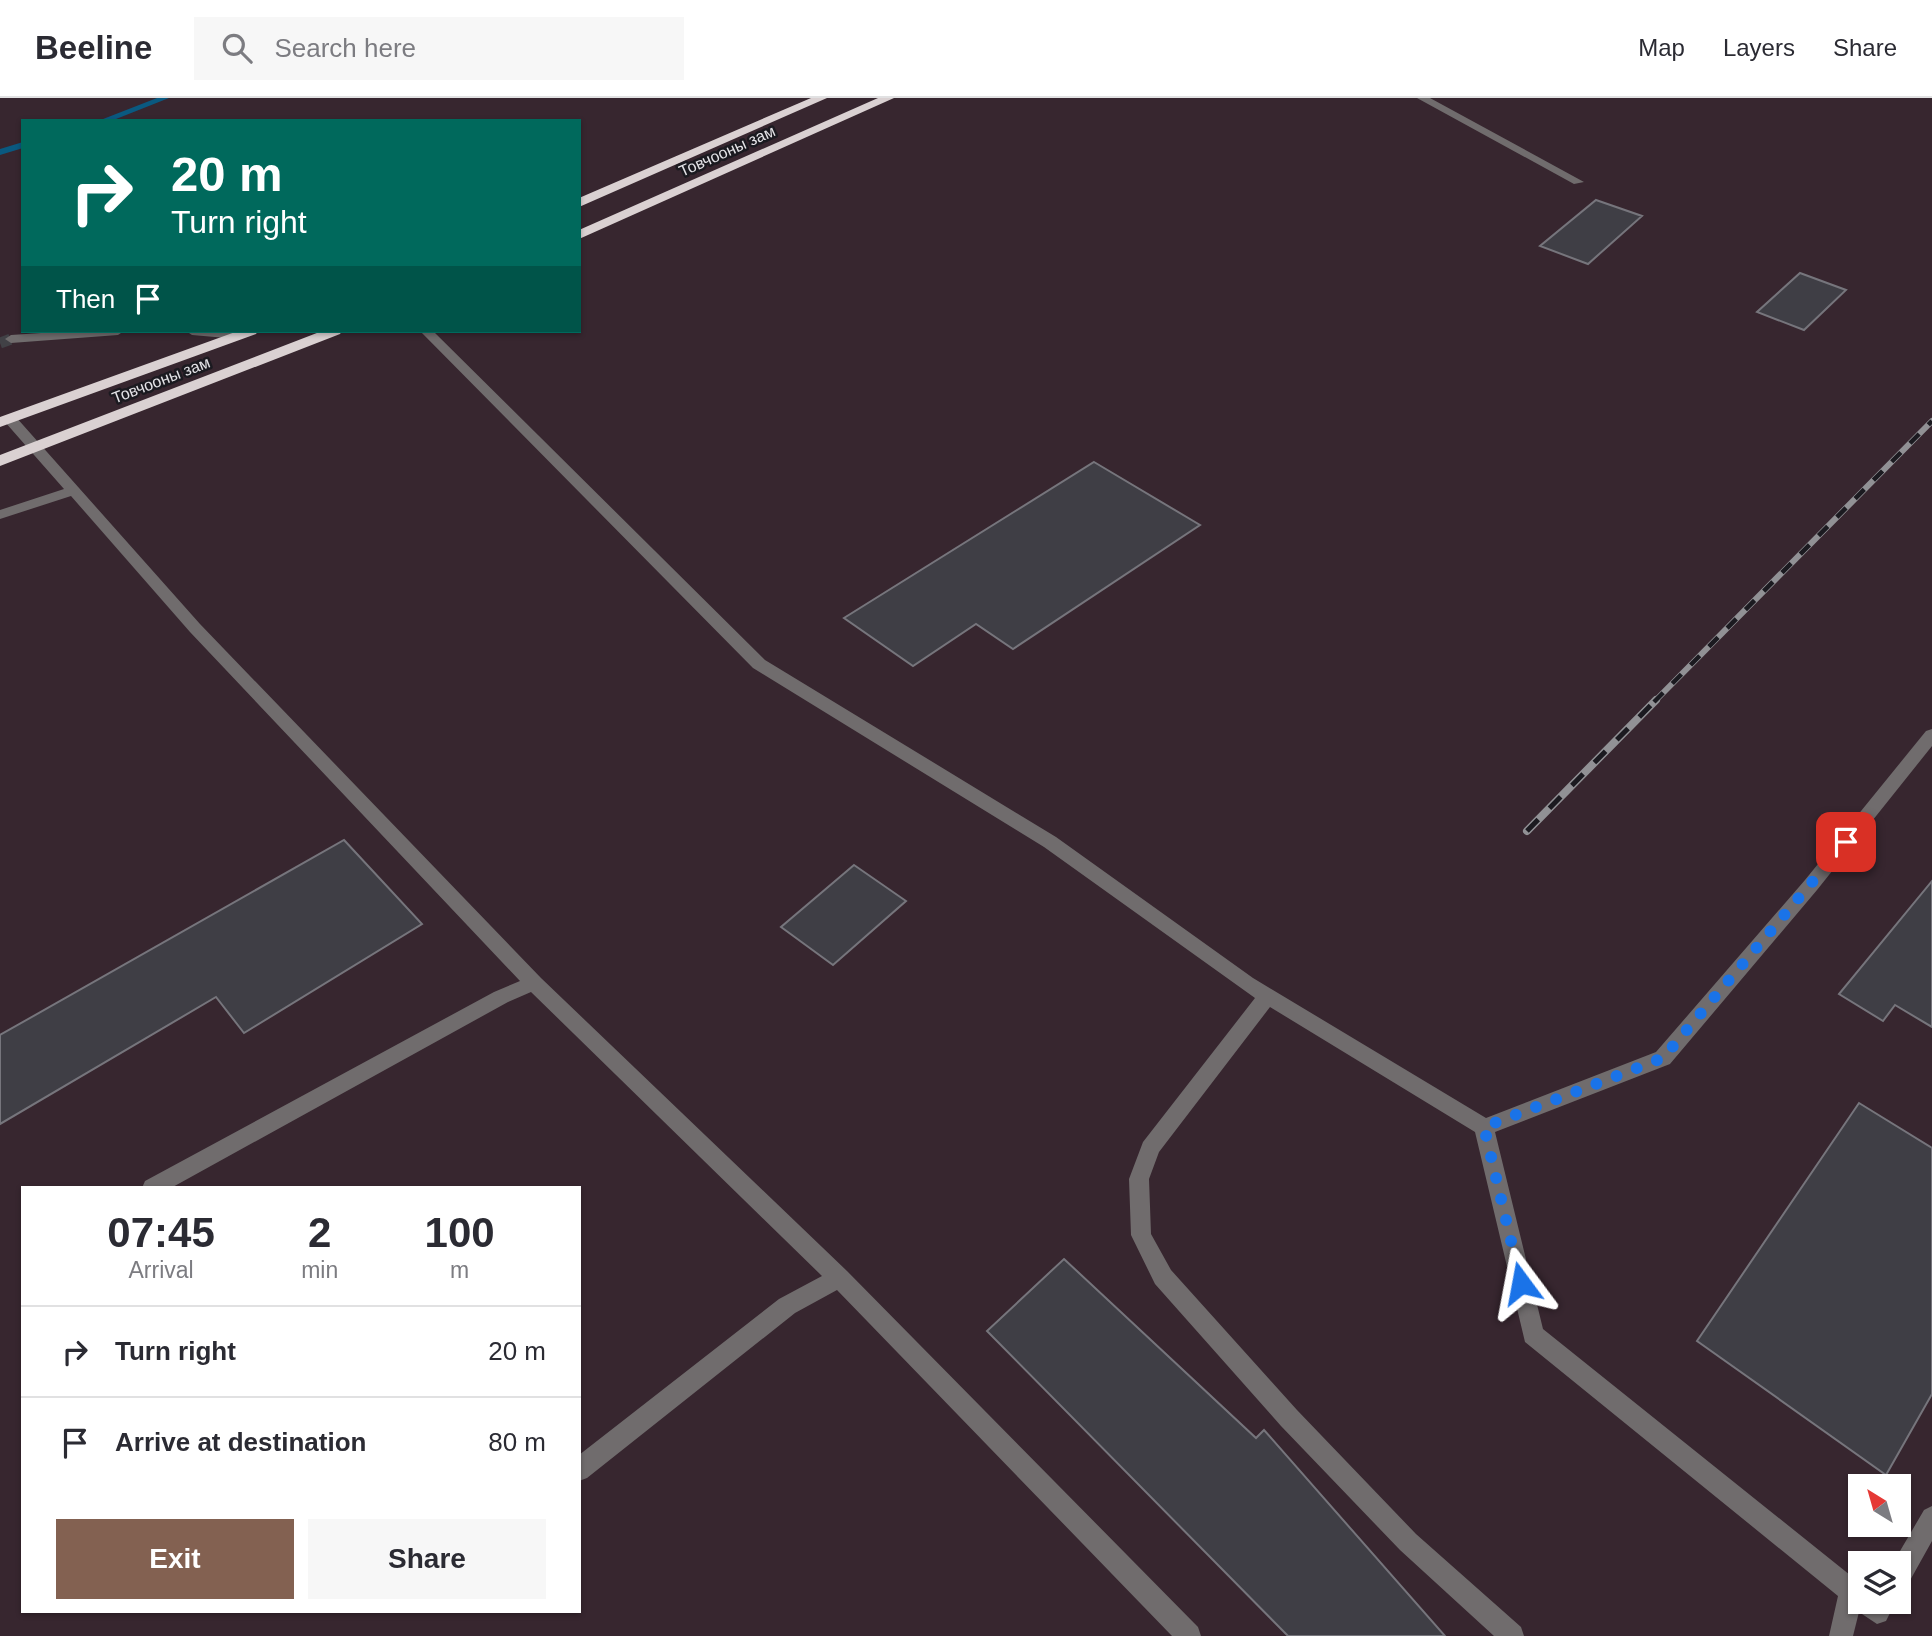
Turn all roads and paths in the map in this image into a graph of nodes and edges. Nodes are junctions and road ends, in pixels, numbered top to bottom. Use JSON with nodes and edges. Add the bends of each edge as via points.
{"nodes":[{"id":1,"x":821,"y":98,"type":"edge"},
{"id":2,"x":888,"y":98,"type":"edge"},
{"id":3,"x":1422,"y":98,"type":"edge"},
{"id":4,"x":1578,"y":181,"type":"dead end"},
{"id":5,"x":581,"y":202,"type":"edge"},
{"id":6,"x":581,"y":234,"type":"edge"},
{"id":7,"x":91,"y":333,"type":"edge"},
{"id":8,"x":245,"y":333,"type":"edge"},
{"id":9,"x":330,"y":333,"type":"edge"},
{"id":10,"x":428,"y":333,"type":"edge"},
{"id":11,"x":10,"y":339,"type":"tunnel mouth"},
{"id":12,"x":5,"y":420,"type":"edge"},
{"id":13,"x":36,"y":448,"type":"junction"},
{"id":14,"x":0,"y":461,"type":"edge"},
{"id":15,"x":73,"y":491,"type":"junction"},
{"id":16,"x":0,"y":515,"type":"edge"},
{"id":17,"x":1932,"y":735,"type":"edge"},
{"id":18,"x":534,"y":983,"type":"junction"},
{"id":19,"x":1267,"y":996,"type":"junction"},
{"id":20,"x":1484,"y":1127,"type":"junction"},
{"id":21,"x":156,"y":1186,"type":"edge"},
{"id":22,"x":839,"y":1278,"type":"junction"},
{"id":23,"x":581,"y":1468,"type":"edge"},
{"id":24,"x":1932,"y":1518,"type":"edge"},
{"id":25,"x":1911,"y":1555,"type":"edge"},
{"id":26,"x":1848,"y":1588,"type":"edge"},
{"id":27,"x":1851,"y":1614,"type":"edge"},
{"id":28,"x":1177,"y":1631,"type":"edge"},
{"id":29,"x":1512,"y":1636,"type":"edge"},
{"id":30,"x":1841,"y":1636,"type":"edge"}],
"edges":[{"from":1,"to":5,"type":"highway","name":"Товчооны зам"},
{"from":2,"to":6,"type":"highway","name":"Товчооны зам"},
{"from":3,"to":4,"type":"street"},
{"from":7,"to":11,"type":"street"},
{"from":8,"to":12,"type":"highway","name":"Товчооны зам"},
{"from":9,"to":13,"type":"highway","name":"Товчооны зам"},
{"from":10,"to":19,"type":"street","via":[[760,664],[1050,842]]},
{"from":12,"to":13,"type":"street"},
{"from":13,"to":14,"type":"highway","name":"Товчооны зам"},
{"from":13,"to":15,"type":"street"},
{"from":15,"to":16,"type":"street"},
{"from":15,"to":18,"type":"street","via":[[195,628]]},
{"from":17,"to":20,"type":"street","via":[[1663,1058]]},
{"from":18,"to":21,"type":"street"},
{"from":18,"to":22,"type":"street"},
{"from":19,"to":20,"type":"street"},
{"from":19,"to":29,"type":"street","via":[[1150,1148],[1139,1179],[1141,1235],[1163,1277],[1289,1418],[1408,1542]]},
{"from":20,"to":26,"type":"street","via":[[1533,1335]]},
{"from":22,"to":23,"type":"street","via":[[787,1306]]},
{"from":22,"to":28,"type":"street"},
{"from":24,"to":25,"type":"street"},
{"from":27,"to":30,"type":"street"}]}
